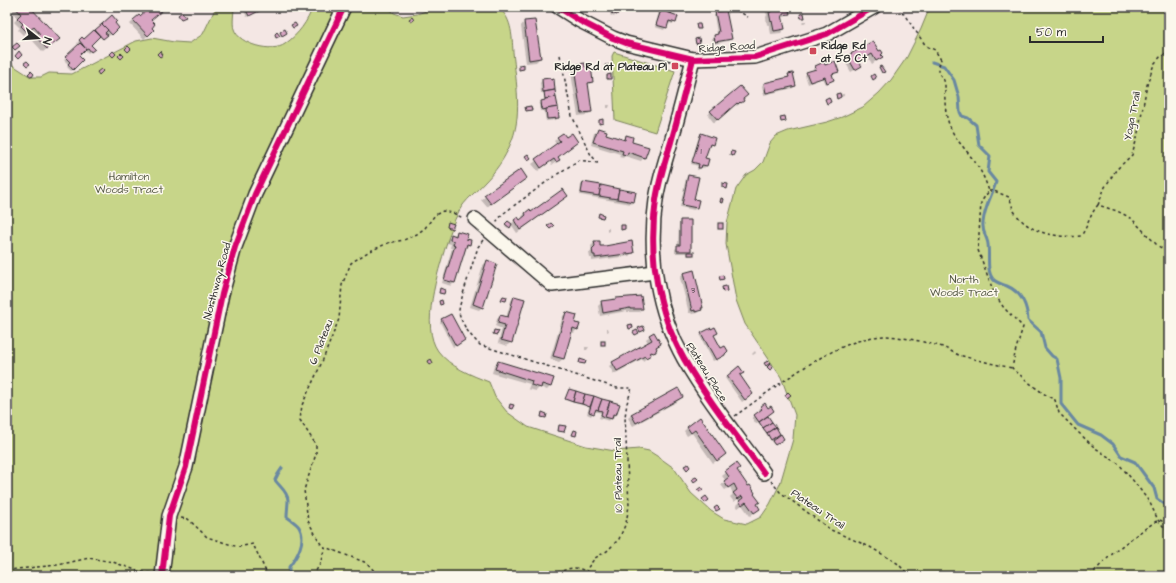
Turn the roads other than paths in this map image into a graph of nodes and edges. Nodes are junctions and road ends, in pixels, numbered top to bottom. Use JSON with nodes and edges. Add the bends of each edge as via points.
{"nodes":[{"id":1,"x":344,"y":7,"type":"edge"},
{"id":2,"x":558,"y":7,"type":"edge"},
{"id":3,"x":874,"y":7,"type":"edge"},
{"id":4,"x":693,"y":60,"type":"junction"},
{"id":5,"x":475,"y":219,"type":"road end"},
{"id":6,"x":655,"y":272,"type":"junction"},
{"id":7,"x":764,"y":473,"type":"road end"},
{"id":8,"x":162,"y":576,"type":"edge"}],
"edges":[{"from":1,"to":8,"type":"street","name":"Northway Road","via":[[255,194],[235,247],[222,294],[186,467],[169,516]]},
{"from":2,"to":4,"type":"street","name":"Ridge Road","via":[[613,38]]},
{"from":3,"to":4,"type":"street","name":"Ridge Road","via":[[827,34],[755,57]]},
{"from":4,"to":6,"type":"street","name":"Plateau Place","via":[[657,195],[653,232]]},
{"from":5,"to":6,"type":"street","via":[[552,285]]},
{"from":6,"to":7,"type":"street","name":"Plateau Place","via":[[665,312],[678,347],[695,376]]}]}
